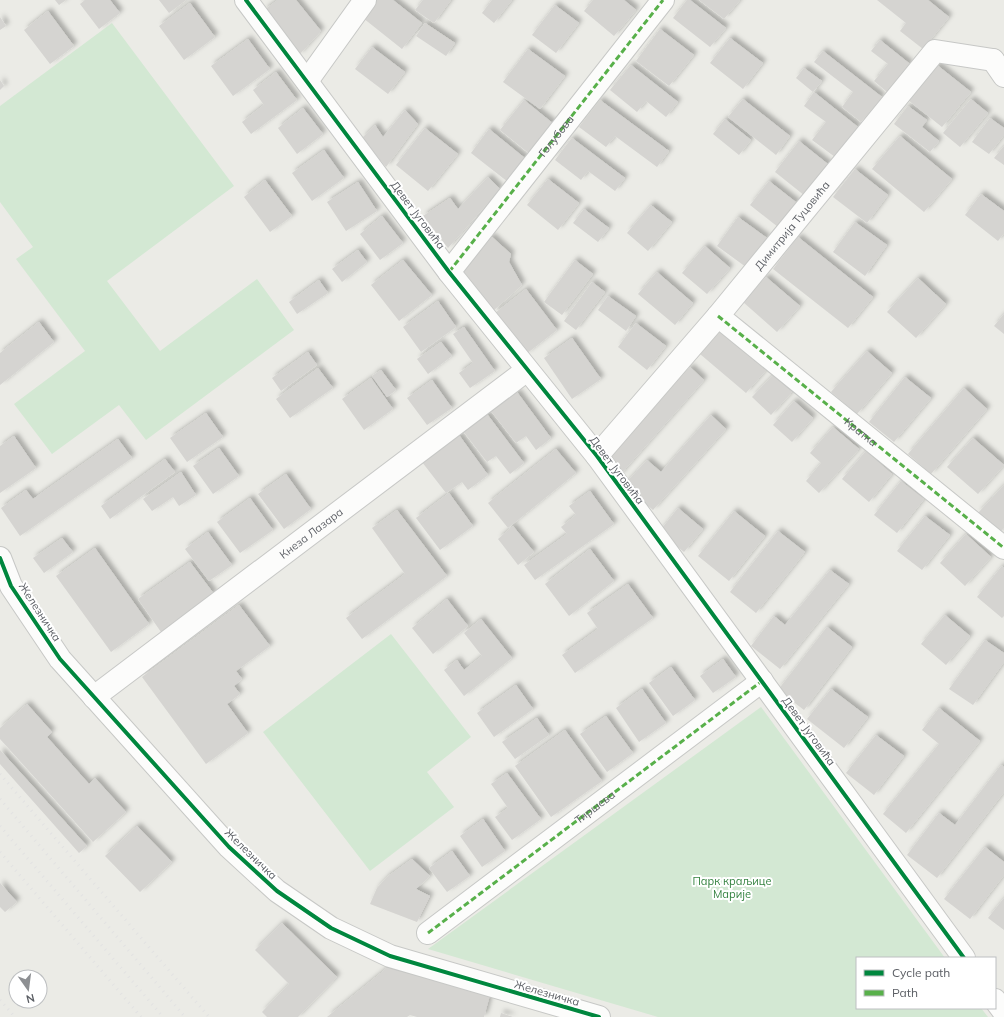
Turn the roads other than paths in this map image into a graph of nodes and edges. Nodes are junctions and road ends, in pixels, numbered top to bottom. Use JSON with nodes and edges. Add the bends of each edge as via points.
{"nodes":[{"id":1,"x":246,"y":0,"type":"edge"},
{"id":2,"x":365,"y":0,"type":"edge"},
{"id":3,"x":663,"y":0,"type":"edge"},
{"id":4,"x":1000,"y":61,"type":"edge"},
{"id":5,"x":307,"y":81,"type":"junction"},
{"id":6,"x":449,"y":272,"type":"junction"},
{"id":7,"x":718,"y":316,"type":"junction"},
{"id":8,"x":528,"y":370,"type":"junction"},
{"id":9,"x":597,"y":456,"type":"junction"},
{"id":10,"x":1004,"y":548,"type":"edge"},
{"id":11,"x":0,"y":558,"type":"edge"},
{"id":12,"x":6,"y":588,"type":"edge"},
{"id":13,"x":762,"y":681,"type":"junction"},
{"id":14,"x":94,"y":697,"type":"junction"},
{"id":15,"x":428,"y":933,"type":"dead end"},
{"id":16,"x":963,"y":957,"type":"edge"},
{"id":17,"x":996,"y":1001,"type":"edge"},
{"id":18,"x":1004,"y":1012,"type":"edge"},
{"id":19,"x":599,"y":1017,"type":"edge"}],
"edges":[{"from":1,"to":5,"type":"street","name":"Девет Југовића"},
{"from":2,"to":5,"type":"street"},
{"from":3,"to":6,"type":"street","name":"Голубова"},
{"from":4,"to":7,"type":"street","name":"Димитрија Туцовића","via":[[935,51]]},
{"from":5,"to":6,"type":"street","name":"Девет Југовића"},
{"from":6,"to":8,"type":"street","name":"Девет Југовића"},
{"from":7,"to":9,"type":"street","name":"Димитрија Туцовића"},
{"from":7,"to":10,"type":"street","name":"Кратка"},
{"from":8,"to":9,"type":"street","name":"Девет Југовића"},
{"from":8,"to":14,"type":"street","name":"Кнеза Лазара"},
{"from":9,"to":13,"type":"street","name":"Девет Југовића"},
{"from":11,"to":12,"type":"street","name":"Железничка"},
{"from":12,"to":14,"type":"street","name":"Железничка","via":[[60,659]]},
{"from":13,"to":15,"type":"street","name":"Тиршева"},
{"from":13,"to":16,"type":"street","name":"Девет Југовића"},
{"from":14,"to":19,"type":"street","name":"Железничка","via":[[229,847],[277,891],[331,928],[390,956]]},
{"from":17,"to":18,"type":"street"}]}
